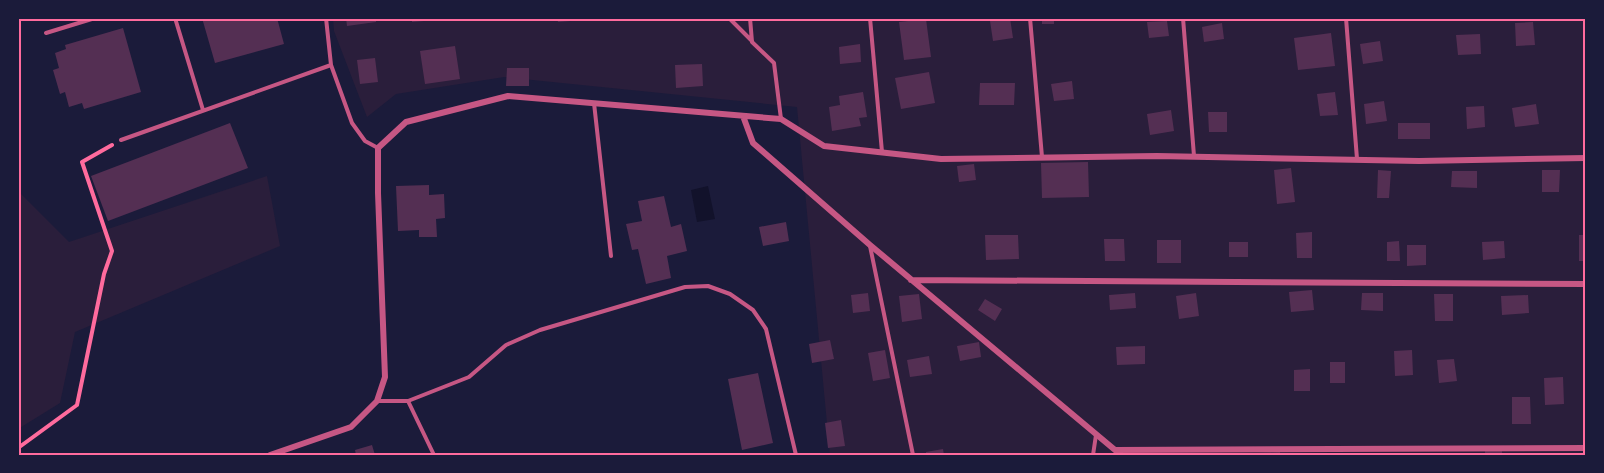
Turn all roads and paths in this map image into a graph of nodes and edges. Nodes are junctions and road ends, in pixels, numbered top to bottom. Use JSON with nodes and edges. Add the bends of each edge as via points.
{"nodes":[{"id":1,"x":95,"y":18,"type":"edge"},
{"id":2,"x":175,"y":18,"type":"edge"},
{"id":3,"x":326,"y":18,"type":"edge"},
{"id":4,"x":729,"y":18,"type":"edge"},
{"id":5,"x":750,"y":18,"type":"edge"},
{"id":6,"x":870,"y":18,"type":"edge"},
{"id":7,"x":1030,"y":18,"type":"edge"},
{"id":8,"x":1183,"y":18,"type":"edge"},
{"id":9,"x":1346,"y":18,"type":"edge"},
{"id":10,"x":46,"y":33,"type":"dead end"},
{"id":11,"x":752,"y":42,"type":"junction"},
{"id":12,"x":332,"y":65,"type":"junction"},
{"id":13,"x":594,"y":103,"type":"junction"},
{"id":14,"x":203,"y":110,"type":"junction"},
{"id":15,"x":743,"y":116,"type":"junction"},
{"id":16,"x":781,"y":120,"type":"junction"},
{"id":17,"x":121,"y":140,"type":"joint"},
{"id":18,"x":378,"y":148,"type":"junction"},
{"id":19,"x":882,"y":153,"type":"junction"},
{"id":20,"x":1194,"y":156,"type":"junction"},
{"id":21,"x":1042,"y":157,"type":"junction"},
{"id":22,"x":1586,"y":158,"type":"edge"},
{"id":23,"x":1357,"y":160,"type":"junction"},
{"id":24,"x":870,"y":245,"type":"junction"},
{"id":25,"x":610,"y":256,"type":"dead end"},
{"id":26,"x":911,"y":280,"type":"junction"},
{"id":27,"x":1586,"y":284,"type":"edge"},
{"id":28,"x":377,"y":401,"type":"junction"},
{"id":29,"x":408,"y":401,"type":"junction"},
{"id":30,"x":1096,"y":435,"type":"junction"},
{"id":31,"x":18,"y":448,"type":"edge"},
{"id":32,"x":1586,"y":448,"type":"edge"},
{"id":33,"x":1118,"y":453,"type":"edge"},
{"id":34,"x":270,"y":455,"type":"edge"},
{"id":35,"x":434,"y":455,"type":"edge"},
{"id":36,"x":796,"y":455,"type":"edge"},
{"id":37,"x":913,"y":455,"type":"edge"},
{"id":38,"x":1093,"y":455,"type":"edge"}],
"edges":[{"from":1,"to":10,"type":"lane"},
{"from":2,"to":14,"type":"lane"},
{"from":3,"to":12,"type":"lane"},
{"from":4,"to":11,"type":"lane"},
{"from":5,"to":11,"type":"lane"},
{"from":6,"to":19,"type":"lane"},
{"from":7,"to":21,"type":"lane"},
{"from":8,"to":20,"type":"lane"},
{"from":9,"to":23,"type":"lane"},
{"from":11,"to":16,"type":"lane","via":[[774,63]]},
{"from":12,"to":14,"type":"lane"},
{"from":12,"to":18,"type":"lane","via":[[352,123],[365,141]]},
{"from":13,"to":15,"type":"street"},
{"from":13,"to":18,"type":"street","via":[[508,96],[406,122]]},
{"from":13,"to":25,"type":"lane"},
{"from":14,"to":17,"type":"lane"},
{"from":15,"to":16,"type":"street"},
{"from":15,"to":24,"type":"street","via":[[753,143]]},
{"from":16,"to":19,"type":"street","via":[[824,146]]},
{"from":17,"to":31,"type":"path","via":[[82,162],[112,251],[77,405]]},
{"from":18,"to":28,"type":"street","via":[[385,377]]},
{"from":19,"to":21,"type":"street","via":[[941,159]]},
{"from":20,"to":21,"type":"street"},
{"from":20,"to":23,"type":"street"},
{"from":22,"to":23,"type":"street"},
{"from":24,"to":26,"type":"street"},
{"from":24,"to":37,"type":"lane"},
{"from":26,"to":27,"type":"street"},
{"from":26,"to":30,"type":"street"},
{"from":28,"to":29,"type":"lane"},
{"from":28,"to":34,"type":"street","via":[[351,427]]},
{"from":29,"to":35,"type":"lane"},
{"from":29,"to":36,"type":"lane","via":[[469,377],[506,345],[540,330],[685,287],[708,286],[730,294],[753,310],[766,329]]},
{"from":30,"to":33,"type":"street"},
{"from":30,"to":38,"type":"lane"},
{"from":32,"to":33,"type":"street"}]}
